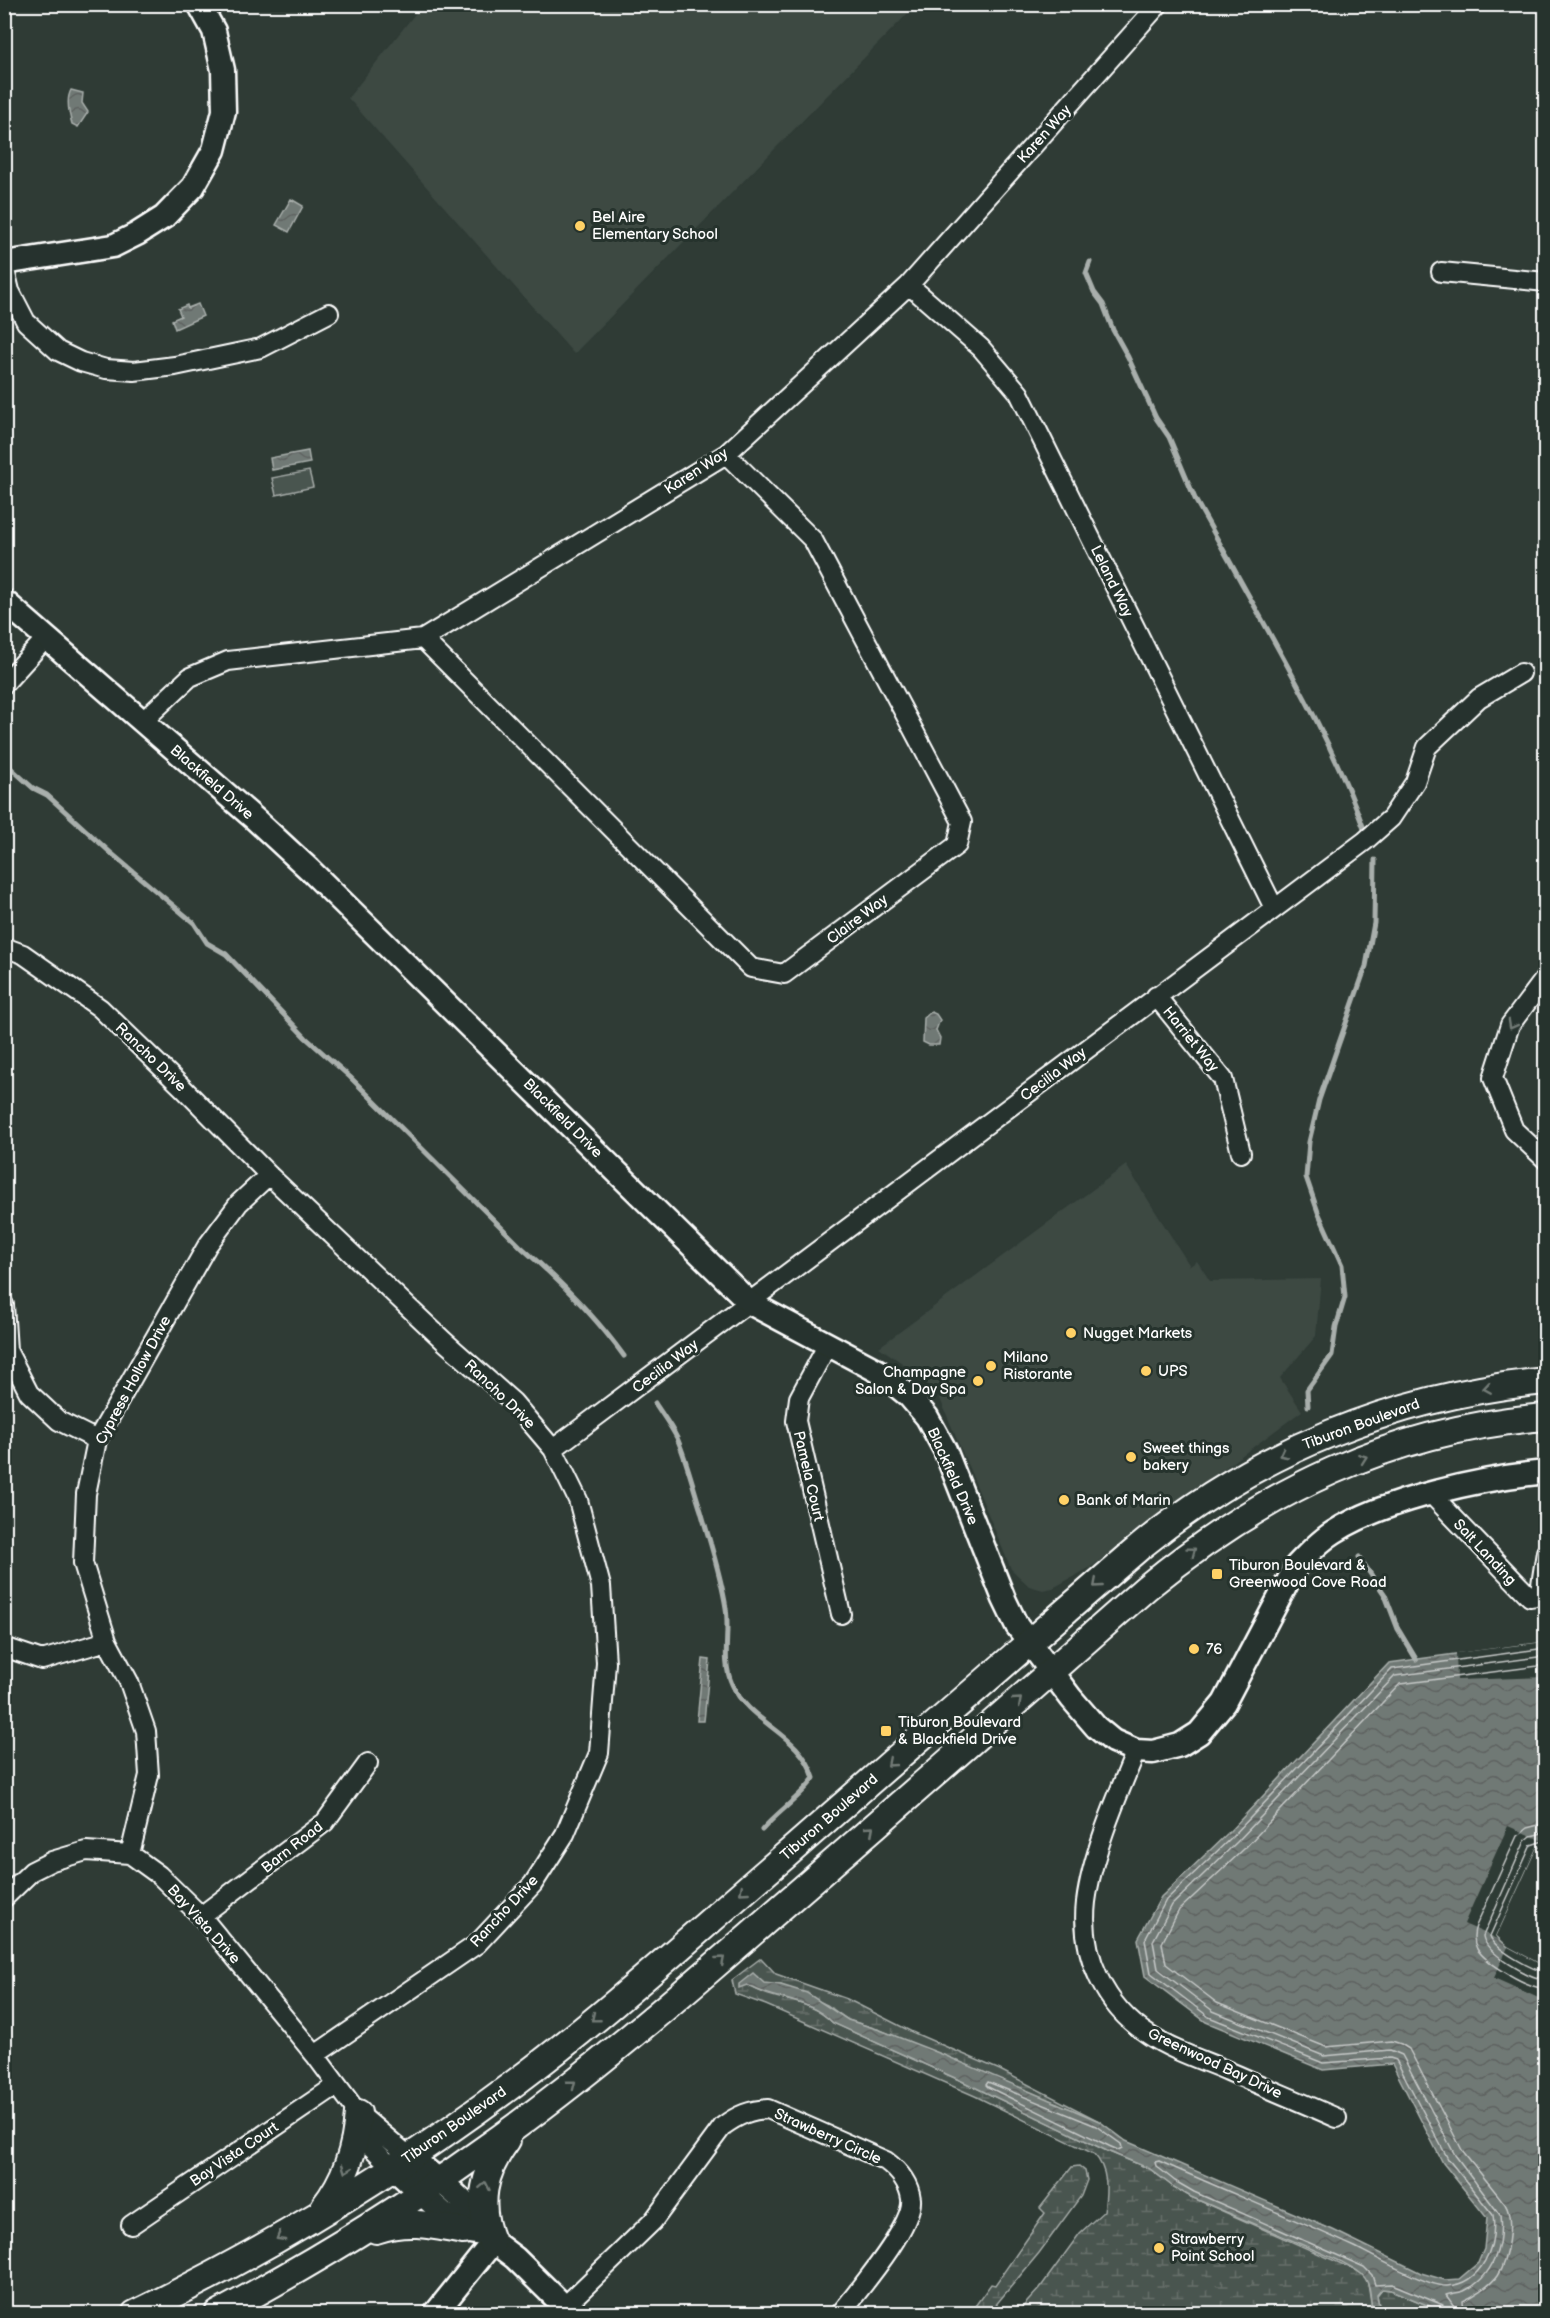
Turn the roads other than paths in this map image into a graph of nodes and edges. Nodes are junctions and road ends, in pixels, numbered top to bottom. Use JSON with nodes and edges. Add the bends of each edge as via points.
{"nodes":[{"id":1,"x":199,"y":4,"type":"edge"},
{"id":2,"x":1160,"y":4,"type":"edge"},
{"id":3,"x":4,"y":265,"type":"edge"},
{"id":4,"x":1441,"y":272,"type":"dead end"},
{"id":5,"x":1545,"y":282,"type":"edge"},
{"id":6,"x":909,"y":285,"type":"junction"},
{"id":7,"x":328,"y":313,"type":"dead end"},
{"id":8,"x":726,"y":454,"type":"junction"},
{"id":9,"x":4,"y":601,"type":"edge"},
{"id":10,"x":47,"y":637,"type":"junction"},
{"id":11,"x":423,"y":639,"type":"junction"},
{"id":12,"x":1521,"y":673,"type":"dead end"},
{"id":13,"x":4,"y":684,"type":"edge"},
{"id":14,"x":143,"y":721,"type":"junction"},
{"id":15,"x":1274,"y":908,"type":"junction"},
{"id":16,"x":4,"y":947,"type":"edge"},
{"id":17,"x":1545,"y":977,"type":"edge"},
{"id":18,"x":1156,"y":996,"type":"junction"},
{"id":19,"x":1241,"y":1153,"type":"dead end"},
{"id":20,"x":1545,"y":1160,"type":"edge"},
{"id":21,"x":269,"y":1175,"type":"junction"},
{"id":22,"x":750,"y":1303,"type":"junction"},
{"id":23,"x":4,"y":1305,"type":"edge"},
{"id":24,"x":828,"y":1344,"type":"junction"},
{"id":25,"x":1545,"y":1381,"type":"edge"},
{"id":26,"x":1545,"y":1417,"type":"edge"},
{"id":27,"x":98,"y":1440,"type":"junction"},
{"id":28,"x":553,"y":1449,"type":"junction"},
{"id":29,"x":1545,"y":1472,"type":"edge"},
{"id":30,"x":1431,"y":1494,"type":"junction"},
{"id":31,"x":1545,"y":1552,"type":"edge"},
{"id":32,"x":841,"y":1614,"type":"dead end"},
{"id":33,"x":107,"y":1641,"type":"junction"},
{"id":34,"x":1029,"y":1643,"type":"junction"},
{"id":35,"x":4,"y":1647,"type":"edge"},
{"id":36,"x":1051,"y":1672,"type":"junction"},
{"id":37,"x":1136,"y":1751,"type":"junction"},
{"id":38,"x":368,"y":1763,"type":"dead end"},
{"id":39,"x":130,"y":1854,"type":"junction"},
{"id":40,"x":4,"y":1898,"type":"edge"},
{"id":41,"x":201,"y":1916,"type":"junction"},
{"id":42,"x":315,"y":2055,"type":"junction"},
{"id":43,"x":337,"y":2085,"type":"junction"},
{"id":44,"x":358,"y":2113,"type":"junction"},
{"id":45,"x":1337,"y":2118,"type":"dead end"},
{"id":46,"x":525,"y":2120,"type":"junction"},
{"id":47,"x":401,"y":2163,"type":"junction"},
{"id":48,"x":430,"y":2187,"type":"junction"},
{"id":49,"x":316,"y":2216,"type":"junction"},
{"id":50,"x":131,"y":2225,"type":"dead end"},
{"id":51,"x":479,"y":2236,"type":"junction"},
{"id":52,"x":337,"y":2246,"type":"junction"},
{"id":53,"x":569,"y":2310,"type":"edge"},
{"id":54,"x":135,"y":2313,"type":"edge"},
{"id":55,"x":218,"y":2313,"type":"edge"},
{"id":56,"x":435,"y":2313,"type":"edge"},
{"id":57,"x":840,"y":2313,"type":"edge"}],
"edges":[{"from":1,"to":3,"type":"street","via":[[214,31],[223,70],[224,111],[214,150],[193,188],[164,217],[113,246]]},
{"from":2,"to":6,"type":"street","name":"Karen Way"},
{"from":3,"to":7,"type":"street","via":[[10,291],[26,322],[58,351],[106,369],[134,371],[175,366],[261,348]]},
{"from":4,"to":5,"type":"street"},
{"from":6,"to":8,"type":"street","name":"Karen Way"},
{"from":6,"to":15,"type":"street","name":"Leland Way","via":[[981,348],[1019,393]]},
{"from":8,"to":11,"type":"street","name":"Karen Way"},
{"from":8,"to":11,"type":"street","name":"Claire Way","via":[[813,540],[962,822],[957,845],[784,974],[751,968]]},
{"from":9,"to":10,"type":"street","name":"Blackfield Drive"},
{"from":10,"to":13,"type":"street"},
{"from":10,"to":14,"type":"street","name":"Blackfield Drive"},
{"from":11,"to":14,"type":"street","name":"Karen Way","via":[[228,661],[189,677]]},
{"from":12,"to":15,"type":"street","name":"Cecilia Way","via":[[1479,698],[1428,747],[1415,782],[1391,818]]},
{"from":14,"to":22,"type":"street","name":"Blackfield Drive","via":[[310,870]]},
{"from":15,"to":18,"type":"street","name":"Cecilia Way"},
{"from":16,"to":21,"type":"street","name":"Rancho Drive","via":[[23,954],[100,1008]]},
{"from":17,"to":20,"type":"street","one_way":true,"via":[[1510,1025],[1493,1078],[1514,1130]]},
{"from":18,"to":19,"type":"street","name":"Harriet Way","via":[[1223,1079]]},
{"from":18,"to":22,"type":"street","name":"Cecilia Way"},
{"from":21,"to":27,"type":"street","name":"Cypress Hollow Drive","via":[[239,1203],[207,1246]]},
{"from":21,"to":28,"type":"street","name":"Rancho Drive","via":[[513,1402]]},
{"from":22,"to":24,"type":"street","name":"Blackfield Drive"},
{"from":22,"to":28,"type":"street","name":"Cecilia Way"},
{"from":23,"to":27,"type":"street","via":[[7,1350],[29,1393],[59,1421]]},
{"from":24,"to":32,"type":"street","name":"Pamela Court","via":[[799,1398],[796,1421]]},
{"from":24,"to":34,"type":"street","name":"Blackfield Drive","via":[[889,1379],[927,1417],[951,1462],[1010,1612]]},
{"from":25,"to":34,"type":"main road","name":"Tiburon Boulevard","one_way":true,"via":[[1477,1390],[1401,1407],[1290,1450],[1222,1488],[1157,1532]]},
{"from":36,"to":26,"type":"main road","one_way":true,"via":[[1190,1552],[1283,1494],[1344,1465],[1418,1440],[1494,1423]]},
{"from":27,"to":33,"type":"street","name":"Cypress Hollow Drive","via":[[86,1494],[83,1563]]},
{"from":28,"to":42,"type":"street","name":"Rancho Drive","via":[[578,1500],[602,1586],[606,1663],[598,1753],[565,1834],[533,1884],[477,1944]]},
{"from":29,"to":30,"type":"street"},
{"from":30,"to":31,"type":"street","name":"Salt Landing","via":[[1530,1597],[1540,1591]]},
{"from":30,"to":37,"type":"street","via":[[1353,1521],[1313,1548],[1296,1566],[1216,1715],[1180,1745],[1153,1752]]},
{"from":33,"to":35,"type":"street","via":[[42,1660]]},
{"from":33,"to":39,"type":"street","name":"Cypress Hollow Drive","via":[[129,1682],[146,1731],[149,1775]]},
{"from":34,"to":36,"type":"street","name":"Blackfield Drive"},
{"from":34,"to":47,"type":"main road","name":"Tiburon Boulevard","one_way":true,"via":[[594,2019],[518,2080]]},
{"from":36,"to":37,"type":"street","name":"Blackfield Drive","via":[[1104,1734]]},
{"from":46,"to":36,"type":"main road","one_way":true,"via":[[693,1984]]},
{"from":37,"to":45,"type":"street","name":"Greenwood Bay Drive","via":[[1109,1819],[1086,1904],[1086,1936],[1101,1984],[1120,2012],[1150,2036]]},
{"from":38,"to":41,"type":"street","name":"Barn Road","via":[[325,1822]]},
{"from":39,"to":40,"type":"street","via":[[86,1851],[52,1861],[32,1871]]},
{"from":39,"to":41,"type":"street","name":"Bay Vista Drive","via":[[159,1875]]},
{"from":41,"to":42,"type":"street","name":"Bay Vista Drive"},
{"from":42,"to":43,"type":"street","name":"Bay Vista Drive"},
{"from":43,"to":44,"type":"street","name":"Bay Vista Drive"},
{"from":43,"to":50,"type":"street","name":"Bay Vista Court"},
{"from":44,"to":47,"type":"street","name":"Bay Vista Drive","via":[[367,2143]]},
{"from":44,"to":49,"type":"main road","one_way":true,"via":[[344,2176]]},
{"from":46,"to":48,"type":"main road"},
{"from":51,"to":46,"type":"main road","one_way":true,"via":[[484,2216],[484,2185],[494,2159]]},
{"from":47,"to":48,"type":"street"},
{"from":47,"to":49,"type":"main road","name":"Tiburon Boulevard"},
{"from":48,"to":51,"type":"street"},
{"from":48,"to":52,"type":"main road"},
{"from":49,"to":54,"type":"main road","name":"Tiburon Boulevard","one_way":true},
{"from":51,"to":52,"type":"main road","via":[[424,2223],[400,2223]]},
{"from":51,"to":53,"type":"street","via":[[515,2258]]},
{"from":51,"to":56,"type":"street"},
{"from":52,"to":55,"type":"main road"},
{"from":53,"to":57,"type":"street","name":"Strawberry Circle","via":[[653,2221],[723,2126],[752,2110],[768,2109],[886,2161],[908,2189],[911,2200],[905,2222]]}]}
